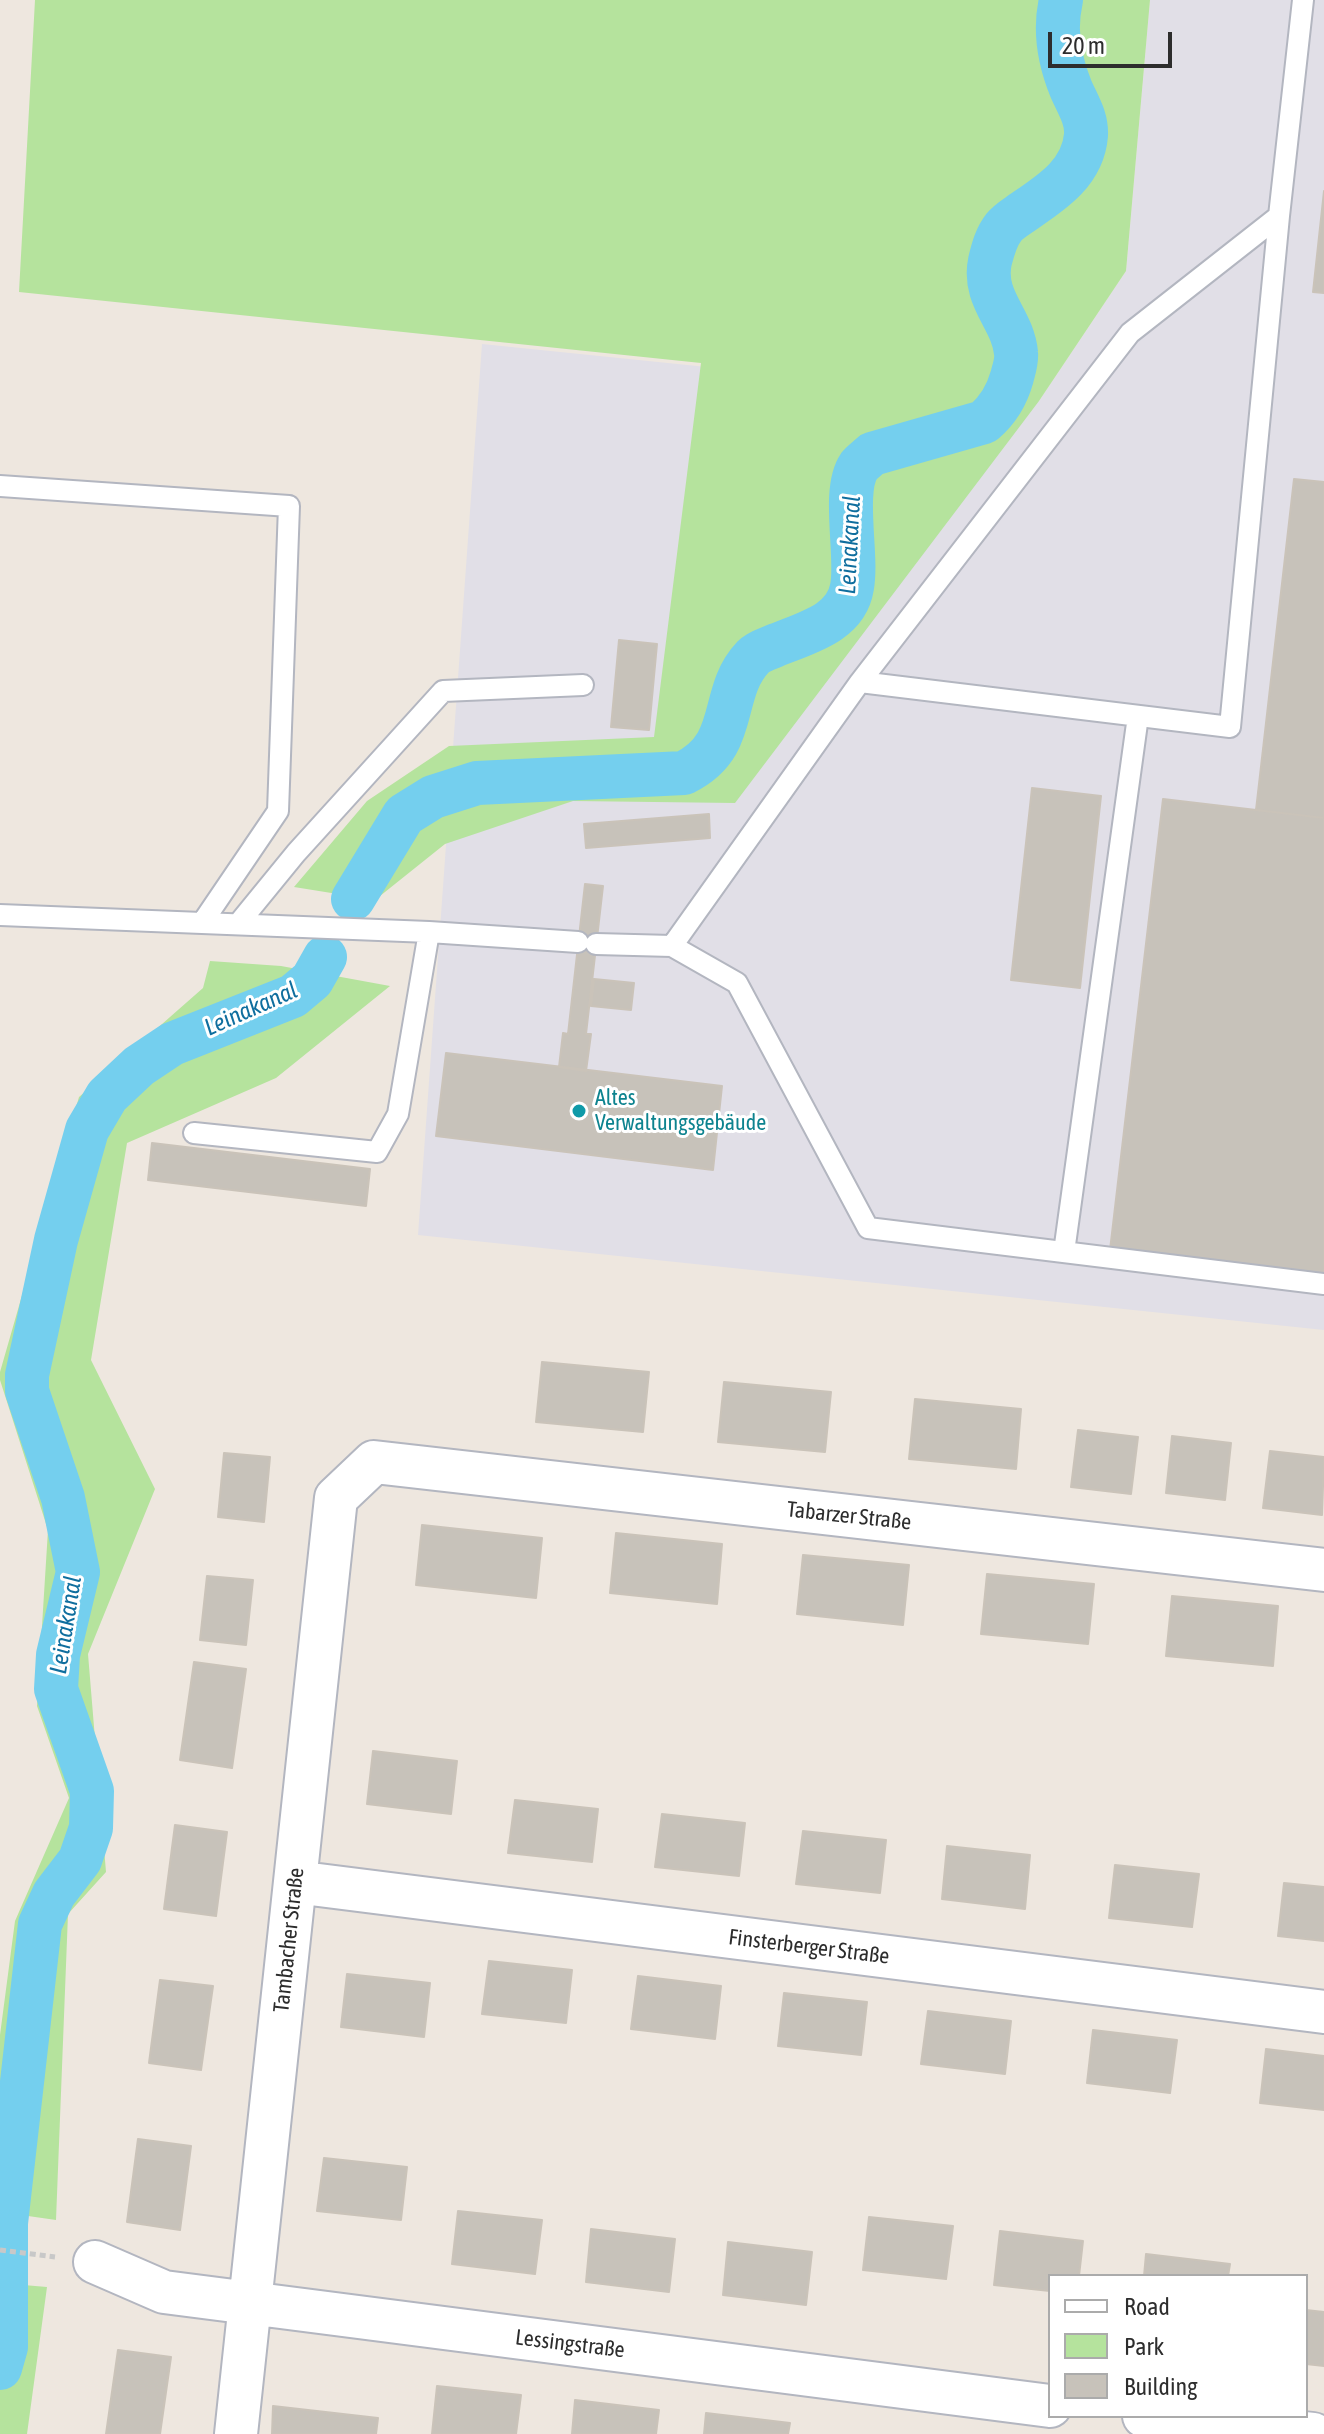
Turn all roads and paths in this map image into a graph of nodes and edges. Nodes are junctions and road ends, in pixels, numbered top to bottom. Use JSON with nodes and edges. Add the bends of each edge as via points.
{"nodes":[{"id":1,"x":1303,"y":0,"type":"edge"},
{"id":2,"x":1279,"y":216,"type":"junction"},
{"id":3,"x":0,"y":486,"type":"edge"},
{"id":4,"x":860,"y":682,"type":"junction"},
{"id":5,"x":583,"y":685,"type":"dead end"},
{"id":6,"x":1138,"y":716,"type":"junction"},
{"id":7,"x":0,"y":915,"type":"edge"},
{"id":8,"x":202,"y":923,"type":"junction"},
{"id":9,"x":238,"y":924,"type":"junction"},
{"id":10,"x":429,"y":932,"type":"junction"},
{"id":11,"x":672,"y":946,"type":"junction"},
{"id":12,"x":194,"y":1133,"type":"dead end"},
{"id":13,"x":1064,"y":1252,"type":"junction"},
{"id":14,"x":1324,"y":1284,"type":"edge"},
{"id":15,"x":374,"y":1462,"type":"joint"},
{"id":16,"x":1324,"y":1570,"type":"edge"},
{"id":17,"x":295,"y":1882,"type":"junction"},
{"id":18,"x":1324,"y":2012,"type":"edge"},
{"id":19,"x":0,"y":2250,"type":"edge"},
{"id":20,"x":95,"y":2262,"type":"joint"},
{"id":21,"x":251,"y":2303,"type":"junction"},
{"id":22,"x":1027,"y":2414,"type":"edge"},
{"id":23,"x":1163,"y":2418,"type":"edge"},
{"id":24,"x":236,"y":2434,"type":"edge"},
{"id":25,"x":1313,"y":2434,"type":"edge"}],
"edges":[{"from":1,"to":2,"type":"lane"},
{"from":2,"to":4,"type":"lane","via":[[1130,333]]},
{"from":2,"to":6,"type":"lane","via":[[1230,727]]},
{"from":3,"to":8,"type":"lane","via":[[289,506],[278,811]]},
{"from":4,"to":6,"type":"lane"},
{"from":4,"to":11,"type":"lane"},
{"from":5,"to":9,"type":"lane","via":[[443,691]]},
{"from":6,"to":13,"type":"lane"},
{"from":7,"to":8,"type":"lane"},
{"from":8,"to":9,"type":"lane"},
{"from":9,"to":10,"type":"lane"},
{"from":10,"to":11,"type":"lane"},
{"from":10,"to":12,"type":"lane","via":[[398,1114],[377,1152]]},
{"from":11,"to":13,"type":"lane","via":[[737,983],[868,1228]]},
{"from":13,"to":14,"type":"lane"},
{"from":15,"to":16,"type":"street","name":"Tabarzer Straße"},
{"from":15,"to":17,"type":"street","name":"Tambacher Straße","via":[[336,1498]]},
{"from":17,"to":18,"type":"street","name":"Finsterberger Straße"},
{"from":17,"to":21,"type":"street","name":"Tambacher Straße"},
{"from":19,"to":20,"type":"path"},
{"from":20,"to":21,"type":"street","name":"Lessingstraße","via":[[164,2292]]},
{"from":21,"to":22,"type":"street","name":"Lessingstraße"},
{"from":21,"to":24,"type":"street","name":"Tambacher Straße"},
{"from":23,"to":25,"type":"street"}]}
